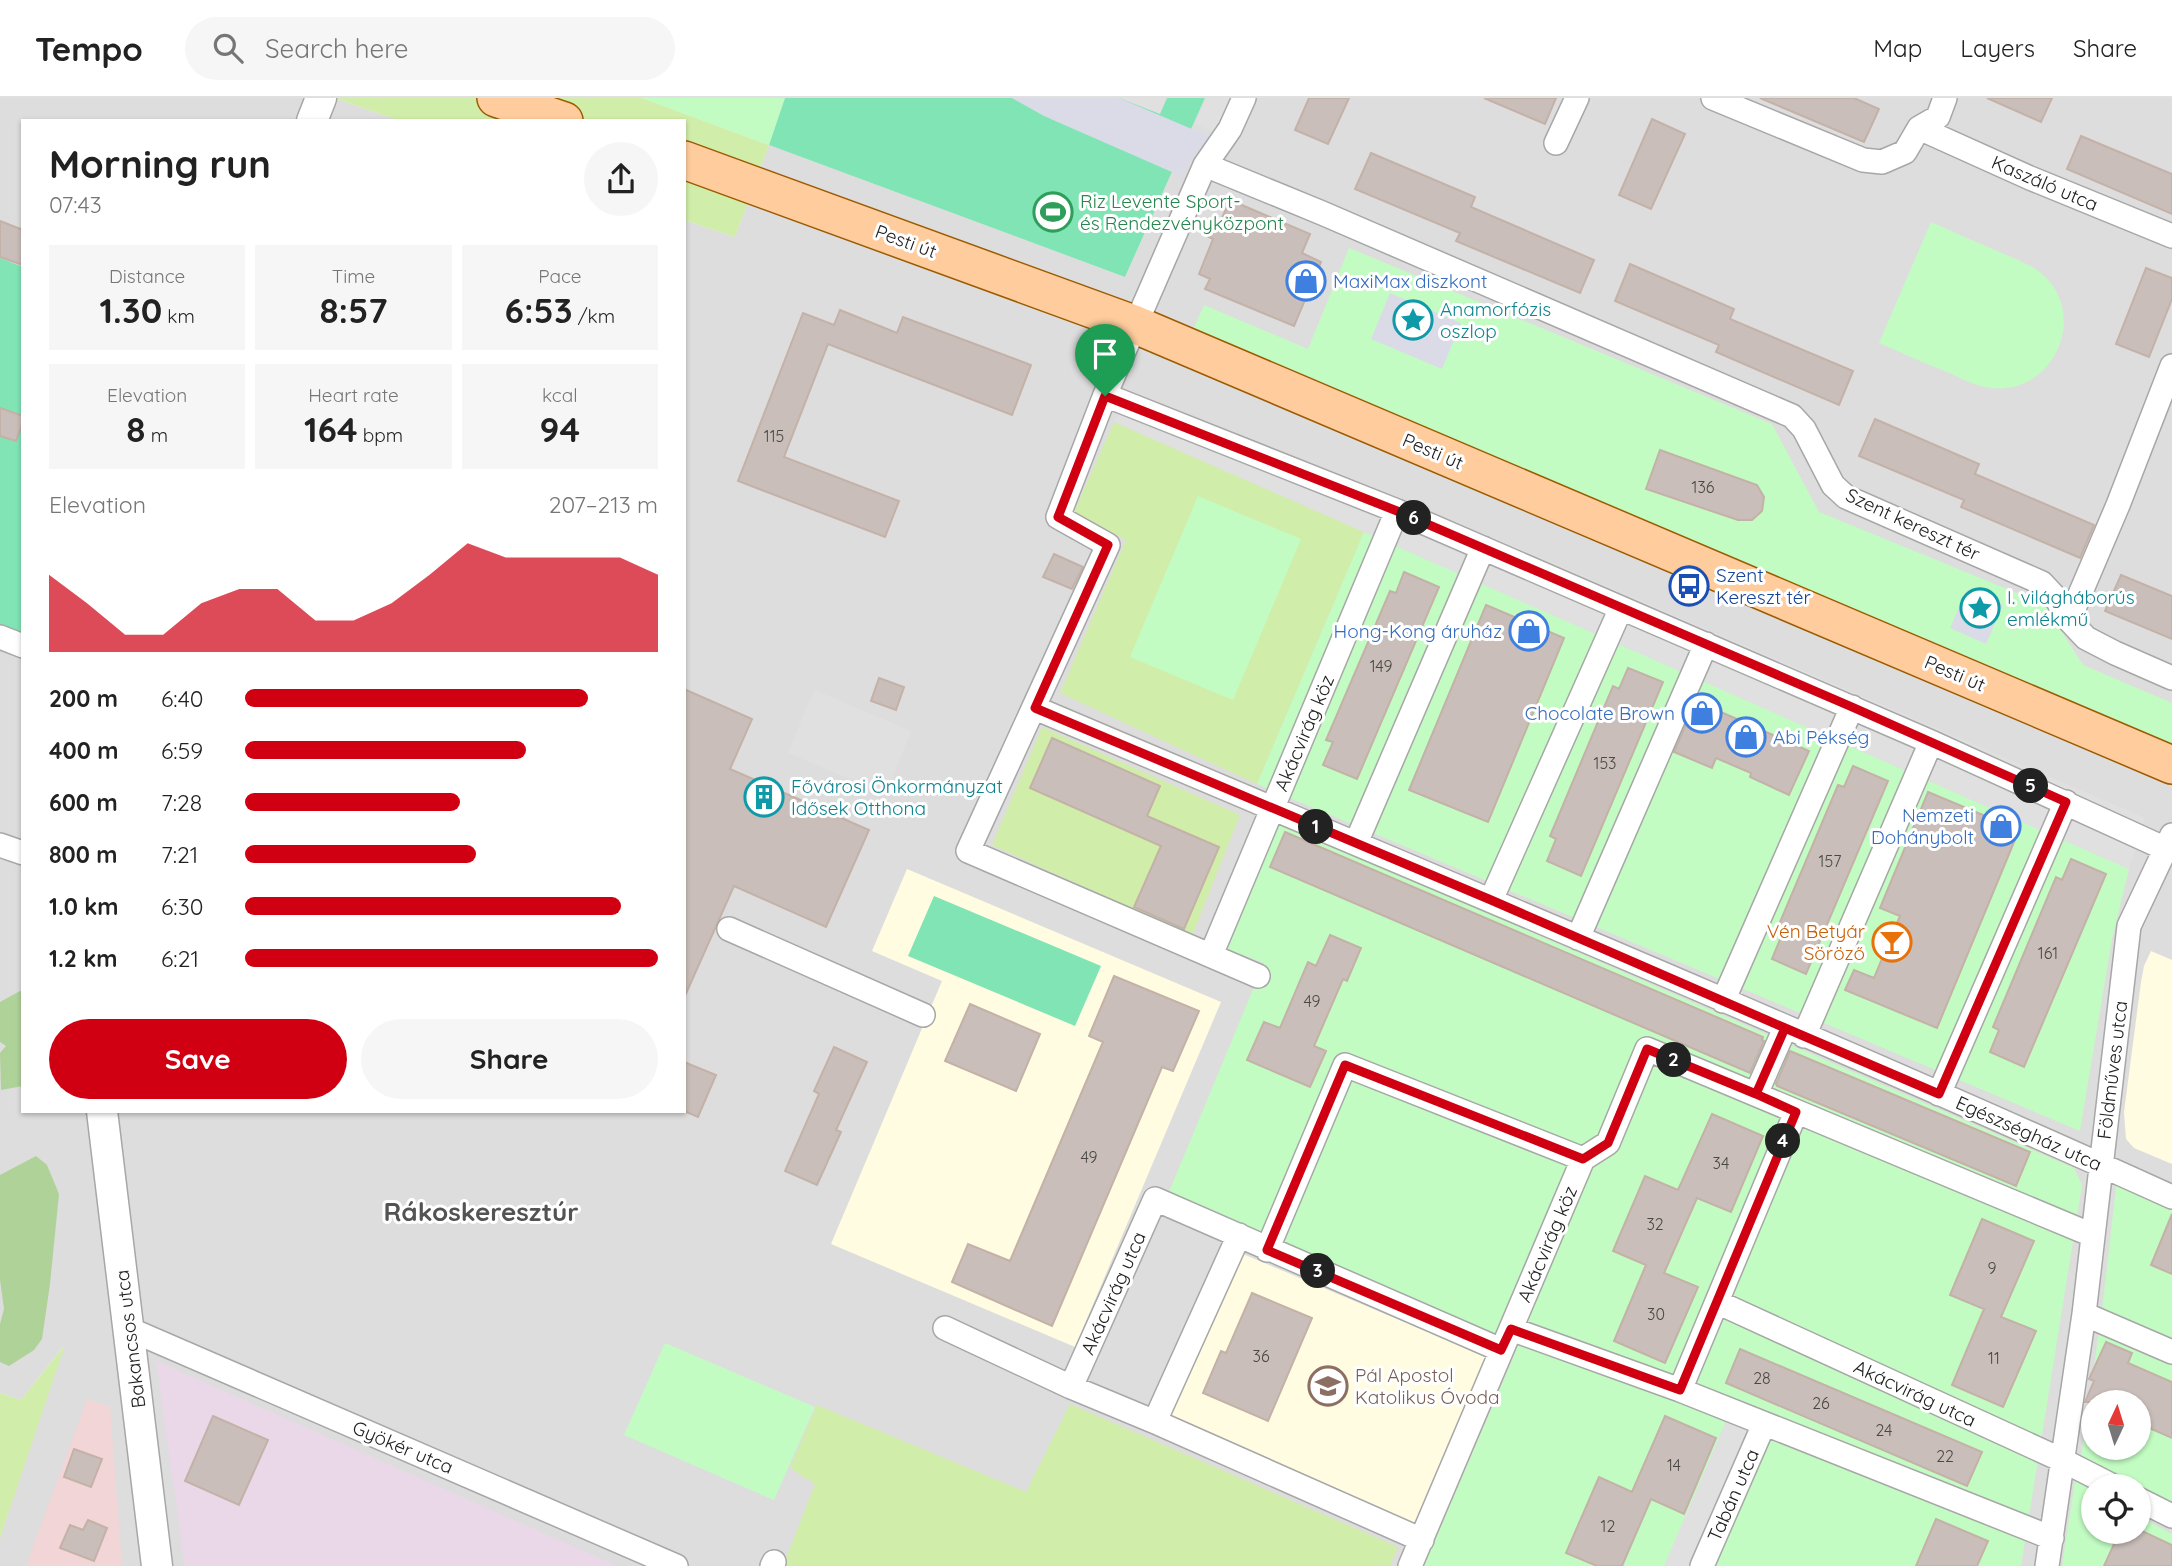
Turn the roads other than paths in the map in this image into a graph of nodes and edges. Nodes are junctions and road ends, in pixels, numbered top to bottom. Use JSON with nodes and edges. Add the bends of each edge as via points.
{"nodes":[{"id":1,"x":321,"y":98,"type":"edge"},
{"id":2,"x":496,"y":98,"type":"edge"},
{"id":3,"x":1244,"y":98,"type":"edge"},
{"id":4,"x":1577,"y":98,"type":"edge"},
{"id":5,"x":1713,"y":98,"type":"edge"},
{"id":6,"x":1945,"y":98,"type":"edge"},
{"id":7,"x":313,"y":119,"type":"edge"},
{"id":8,"x":558,"y":119,"type":"edge"},
{"id":9,"x":1919,"y":128,"type":"junction"},
{"id":10,"x":1556,"y":143,"type":"dead end"},
{"id":11,"x":686,"y":161,"type":"edge"},
{"id":12,"x":1205,"y":165,"type":"junction"},
{"id":13,"x":2172,"y":236,"type":"edge"},
{"id":14,"x":1136,"y":325,"type":"junction"},
{"id":15,"x":2172,"y":366,"type":"edge"},
{"id":16,"x":1105,"y":396,"type":"junction"},
{"id":17,"x":1397,"y":511,"type":"junction"},
{"id":18,"x":1483,"y":548,"type":"junction"},
{"id":19,"x":1620,"y":608,"type":"junction"},
{"id":20,"x":2069,"y":620,"type":"junction"},
{"id":21,"x":0,"y":637,"type":"edge"},
{"id":22,"x":1706,"y":644,"type":"junction"},
{"id":23,"x":21,"y":645,"type":"edge"},
{"id":24,"x":2172,"y":678,"type":"edge"},
{"id":25,"x":1852,"y":707,"type":"junction"},
{"id":26,"x":1035,"y":708,"type":"junction"},
{"id":27,"x":1931,"y":742,"type":"junction"},
{"id":28,"x":2172,"y":765,"type":"edge"},
{"id":29,"x":2066,"y":802,"type":"junction"},
{"id":30,"x":1273,"y":809,"type":"junction"},
{"id":31,"x":2169,"y":842,"type":"edge"},
{"id":32,"x":1356,"y":843,"type":"junction"},
{"id":33,"x":1491,"y":900,"type":"junction"},
{"id":34,"x":729,"y":929,"type":"dead end"},
{"id":35,"x":1578,"y":938,"type":"junction"},
{"id":36,"x":1211,"y":955,"type":"junction"},
{"id":37,"x":1258,"y":976,"type":"dead end"},
{"id":38,"x":1723,"y":1001,"type":"junction"},
{"id":39,"x":923,"y":1015,"type":"dead end"},
{"id":40,"x":1795,"y":1032,"type":"junction"},
{"id":41,"x":1756,"y":1094,"type":"junction"},
{"id":42,"x":1939,"y":1094,"type":"junction"},
{"id":43,"x":1796,"y":1112,"type":"junction"},
{"id":44,"x":102,"y":1113,"type":"edge"},
{"id":45,"x":1583,"y":1159,"type":"junction"},
{"id":46,"x":2100,"y":1164,"type":"junction"},
{"id":47,"x":2172,"y":1197,"type":"edge"},
{"id":48,"x":1239,"y":1235,"type":"junction"},
{"id":49,"x":2092,"y":1235,"type":"junction"},
{"id":50,"x":1267,"y":1250,"type":"junction"},
{"id":51,"x":1717,"y":1302,"type":"junction"},
{"id":52,"x":2084,"y":1314,"type":"junction"},
{"id":53,"x":945,"y":1328,"type":"dead end"},
{"id":54,"x":129,"y":1329,"type":"junction"},
{"id":55,"x":1511,"y":1329,"type":"junction"},
{"id":56,"x":1501,"y":1350,"type":"junction"},
{"id":57,"x":2172,"y":1352,"type":"edge"},
{"id":58,"x":1071,"y":1387,"type":"junction"},
{"id":59,"x":1680,"y":1390,"type":"junction"},
{"id":60,"x":1155,"y":1422,"type":"junction"},
{"id":61,"x":1763,"y":1424,"type":"junction"},
{"id":62,"x":2064,"y":1461,"type":"junction"},
{"id":63,"x":2089,"y":1474,"type":"edge"},
{"id":64,"x":2151,"y":1506,"type":"edge"},
{"id":65,"x":2172,"y":1516,"type":"edge"},
{"id":66,"x":2052,"y":1538,"type":"junction"},
{"id":67,"x":1422,"y":1540,"type":"junction"},
{"id":68,"x":157,"y":1566,"type":"edge"},
{"id":69,"x":676,"y":1566,"type":"edge"},
{"id":70,"x":1410,"y":1566,"type":"edge"},
{"id":71,"x":1702,"y":1566,"type":"edge"},
{"id":72,"x":2047,"y":1566,"type":"edge"}],
"edges":[{"from":1,"to":7,"type":"street"},
{"from":2,"to":8,"type":"main road"},
{"from":3,"to":12,"type":"street"},
{"from":4,"to":10,"type":"street"},
{"from":5,"to":9,"type":"street","via":[[1863,160],[1882,162],[1905,152]]},
{"from":6,"to":9,"type":"street","via":[[1938,117]]},
{"from":9,"to":13,"type":"street","name":"Kaszáló utca"},
{"from":11,"to":14,"type":"main road","name":"Pesti út"},
{"from":12,"to":14,"type":"street"},
{"from":12,"to":20,"type":"street","name":"Szent kereszt tér","via":[[1792,416],[1804,429],[1833,485],[1846,497],[2042,583]]},
{"from":14,"to":16,"type":"street"},
{"from":14,"to":28,"type":"main road","name":"Pesti út"},
{"from":15,"to":20,"type":"street"},
{"from":16,"to":17,"type":"street"},
{"from":16,"to":26,"type":"street","via":[[1058,517],[1108,545]]},
{"from":17,"to":18,"type":"street"},
{"from":17,"to":30,"type":"street","name":"Akácvirág köz"},
{"from":18,"to":19,"type":"street"},
{"from":18,"to":32,"type":"street"},
{"from":19,"to":22,"type":"street"},
{"from":19,"to":33,"type":"street"},
{"from":20,"to":24,"type":"street","via":[[2087,638]]},
{"from":21,"to":23,"type":"street"},
{"from":22,"to":25,"type":"street"},
{"from":22,"to":35,"type":"street"},
{"from":25,"to":27,"type":"street"},
{"from":25,"to":38,"type":"street"},
{"from":26,"to":30,"type":"street","name":"Egészségház utca"},
{"from":26,"to":36,"type":"street","via":[[968,851]]},
{"from":27,"to":29,"type":"street"},
{"from":27,"to":40,"type":"street"},
{"from":29,"to":31,"type":"street"},
{"from":29,"to":42,"type":"street"},
{"from":30,"to":32,"type":"street","name":"Egészségház utca"},
{"from":30,"to":36,"type":"street","name":"Akácvirág köz"},
{"from":31,"to":46,"type":"street","name":"Földműves utca","via":[[2129,926]]},
{"from":32,"to":33,"type":"street","name":"Egészségház utca"},
{"from":33,"to":35,"type":"street","name":"Egészségház utca"},
{"from":34,"to":39,"type":"street"},
{"from":35,"to":38,"type":"street","name":"Egészségház utca"},
{"from":36,"to":37,"type":"street"},
{"from":38,"to":40,"type":"street","name":"Egészségház utca"},
{"from":40,"to":41,"type":"street"},
{"from":40,"to":42,"type":"street","name":"Egészségház utca"},
{"from":41,"to":43,"type":"street"},
{"from":41,"to":45,"type":"street","name":"Akácvirág köz","via":[[1647,1049],[1608,1143]]},
{"from":42,"to":46,"type":"street","name":"Egészségház utca"},
{"from":43,"to":49,"type":"street"},
{"from":43,"to":51,"type":"street"},
{"from":44,"to":54,"type":"street","name":"Bakancsos utca"},
{"from":45,"to":50,"type":"street","via":[[1345,1065]]},
{"from":45,"to":55,"type":"street","name":"Akácvirág köz"},
{"from":46,"to":47,"type":"street","name":"Egészségház utca"},
{"from":46,"to":49,"type":"street","name":"Földműves utca"},
{"from":48,"to":50,"type":"street"},
{"from":48,"to":58,"type":"street","name":"Akácvirág utca","via":[[1155,1199]]},
{"from":48,"to":60,"type":"street"},
{"from":49,"to":52,"type":"street","name":"Földműves utca"},
{"from":50,"to":56,"type":"street"},
{"from":51,"to":59,"type":"street"},
{"from":51,"to":62,"type":"street","name":"Akácvirág utca"},
{"from":52,"to":57,"type":"street"},
{"from":52,"to":62,"type":"street","name":"Földműves utca"},
{"from":53,"to":58,"type":"street"},
{"from":54,"to":68,"type":"street","name":"Bakancsos utca"},
{"from":54,"to":69,"type":"street","name":"Gyökér utca"},
{"from":55,"to":56,"type":"street","name":"Akácvirág köz"},
{"from":55,"to":59,"type":"street"},
{"from":56,"to":67,"type":"street","name":"Akácvirág köz"},
{"from":58,"to":60,"type":"street"},
{"from":59,"to":61,"type":"street"},
{"from":60,"to":67,"type":"street"},
{"from":61,"to":66,"type":"street"},
{"from":61,"to":71,"type":"street","name":"Tabán utca"},
{"from":62,"to":63,"type":"street","name":"Akácvirág utca"},
{"from":62,"to":66,"type":"street","name":"Földműves utca"},
{"from":64,"to":65,"type":"street"},
{"from":66,"to":72,"type":"street","name":"Földműves utca"},
{"from":67,"to":70,"type":"street","name":"Akácvirág köz"}]}
